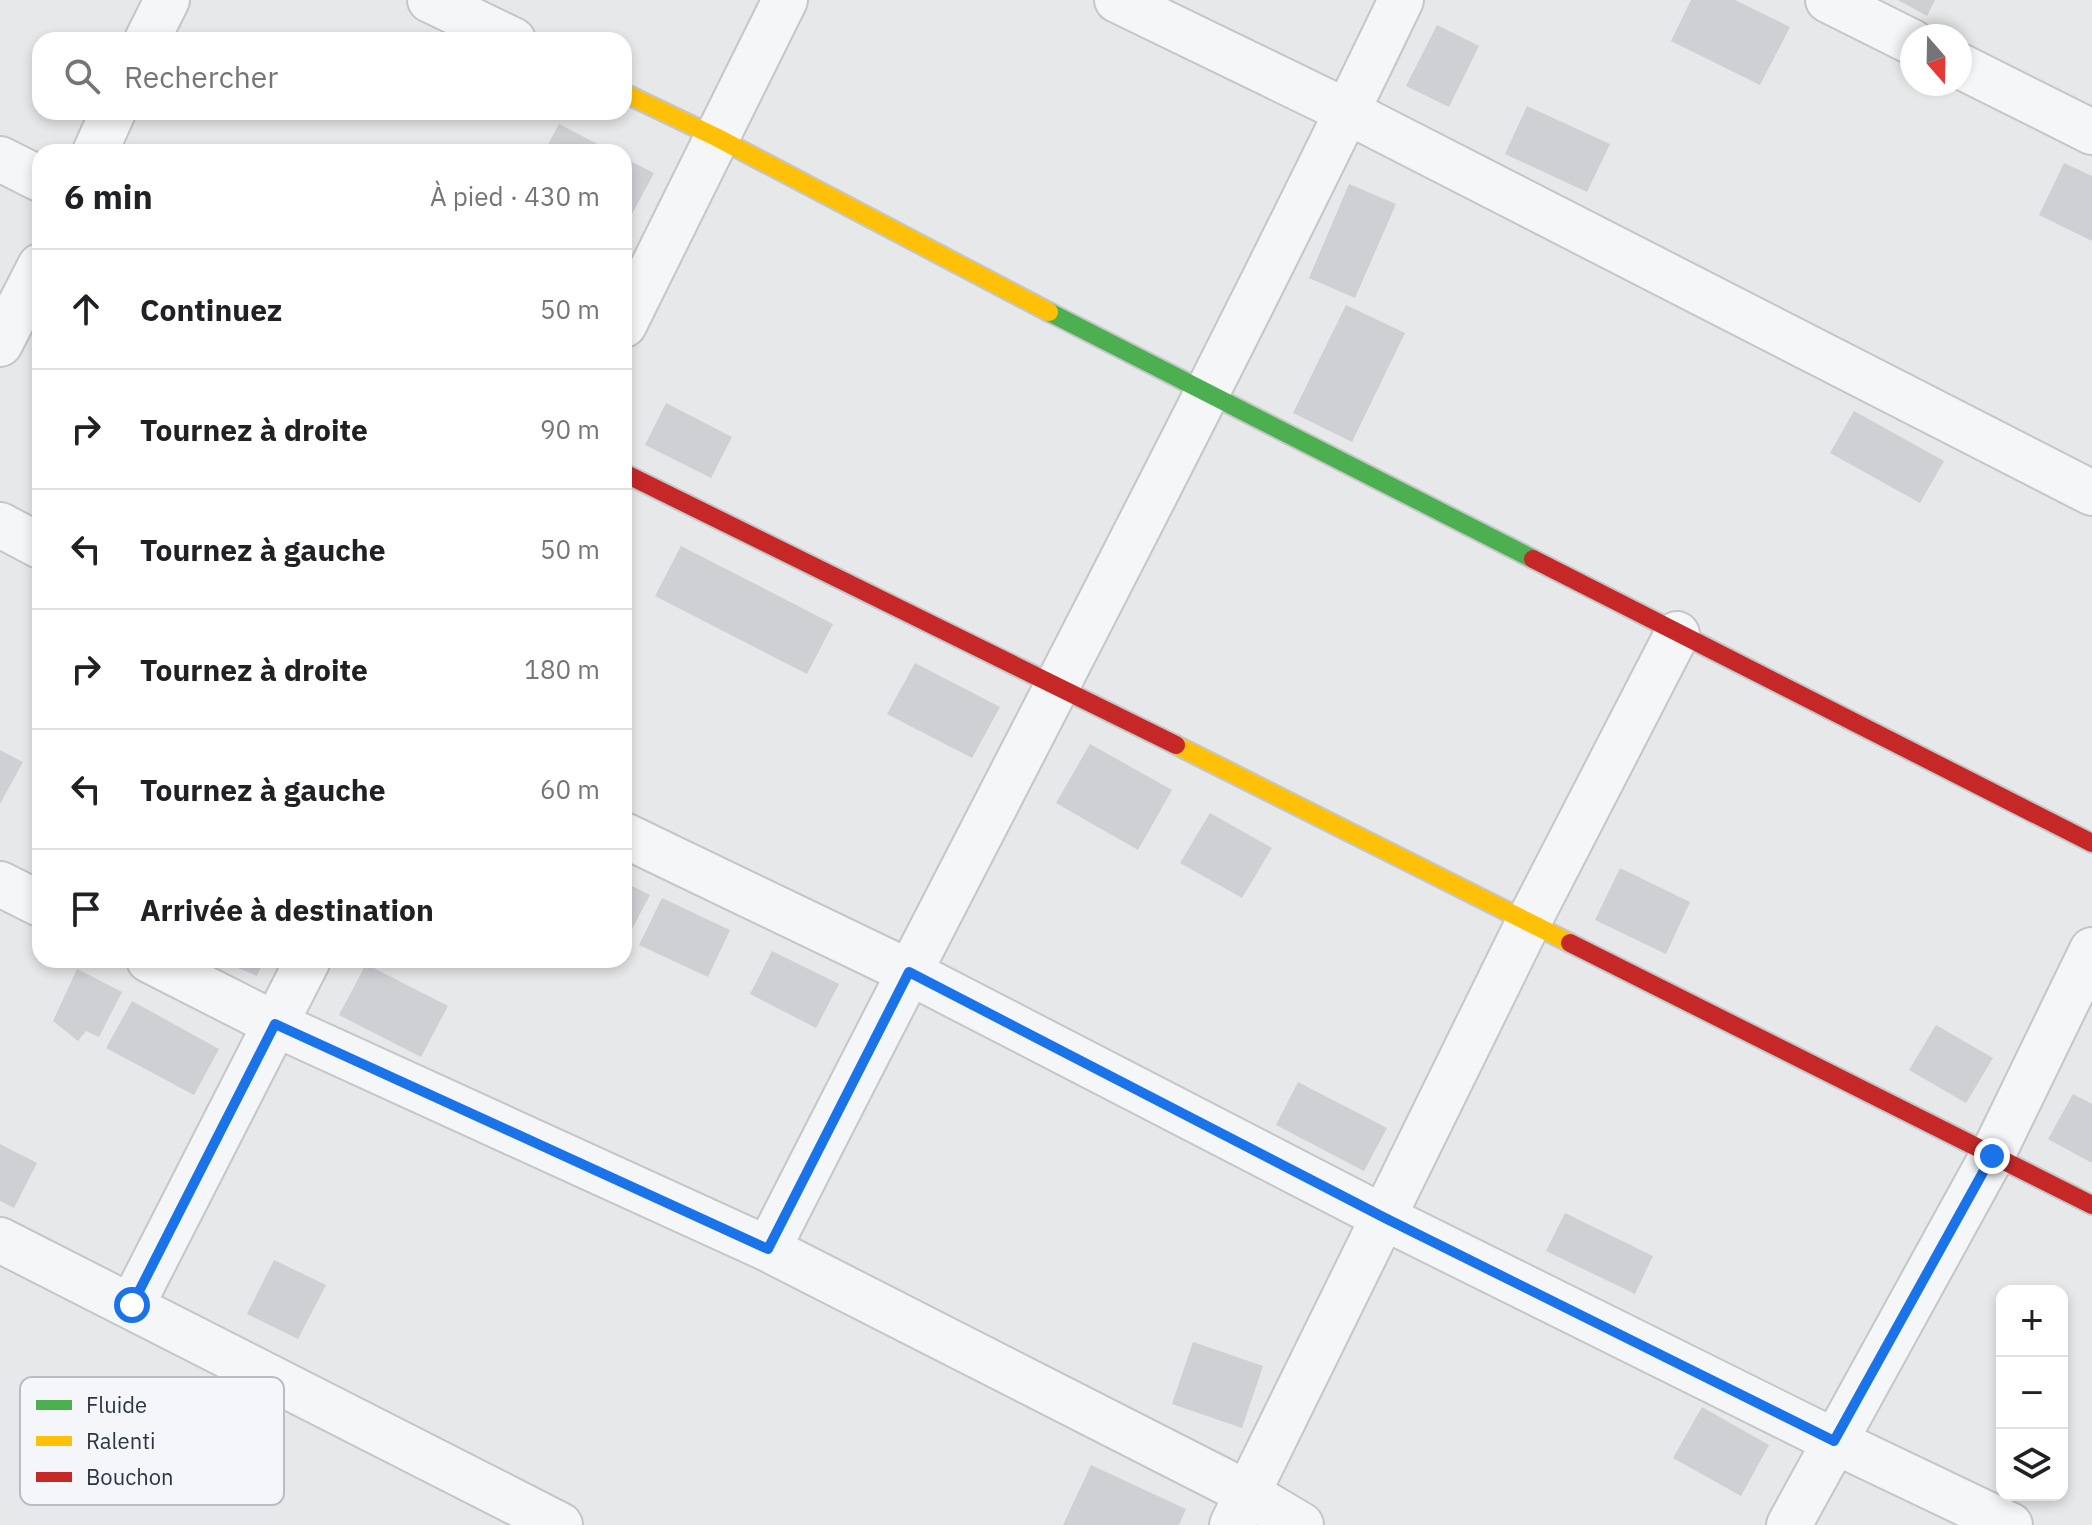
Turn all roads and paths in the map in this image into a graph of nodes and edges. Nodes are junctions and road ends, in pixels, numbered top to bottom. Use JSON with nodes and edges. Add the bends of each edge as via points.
{"nodes":[{"id":1,"x":167,"y":0,"type":"edge"},
{"id":2,"x":430,"y":0,"type":"edge"},
{"id":3,"x":785,"y":0,"type":"edge"},
{"id":4,"x":1117,"y":0,"type":"edge"},
{"id":5,"x":1401,"y":0,"type":"edge"},
{"id":6,"x":1828,"y":0,"type":"edge"},
{"id":7,"x":151,"y":32,"type":"edge"},
{"id":8,"x":496,"y":32,"type":"edge"},
{"id":9,"x":1900,"y":36,"type":"edge"},
{"id":10,"x":1972,"y":72,"type":"edge"},
{"id":11,"x":632,"y":97,"type":"edge"},
{"id":12,"x":1348,"y":112,"type":"junction"},
{"id":13,"x":109,"y":120,"type":"edge"},
{"id":14,"x":2092,"y":132,"type":"edge"},
{"id":15,"x":716,"y":137,"type":"junction"},
{"id":16,"x":99,"y":144,"type":"edge"},
{"id":17,"x":0,"y":159,"type":"edge"},
{"id":18,"x":32,"y":175,"type":"edge"},
{"id":19,"x":32,"y":282,"type":"edge"},
{"id":20,"x":632,"y":309,"type":"edge"},
{"id":21,"x":0,"y":344,"type":"edge"},
{"id":22,"x":1208,"y":395,"type":"junction"},
{"id":23,"x":632,"y":477,"type":"edge"},
{"id":24,"x":2092,"y":493,"type":"edge"},
{"id":25,"x":0,"y":525,"type":"edge"},
{"id":26,"x":32,"y":542,"type":"edge"},
{"id":27,"x":1677,"y":634,"type":"junction"},
{"id":28,"x":1057,"y":685,"type":"junction"},
{"id":29,"x":632,"y":839,"type":"edge"},
{"id":30,"x":2092,"y":843,"type":"edge"},
{"id":31,"x":0,"y":884,"type":"edge"},
{"id":32,"x":32,"y":900,"type":"edge"},
{"id":33,"x":1528,"y":923,"type":"junction"},
{"id":34,"x":2092,"y":950,"type":"edge"},
{"id":35,"x":165,"y":968,"type":"edge"},
{"id":36,"x":304,"y":968,"type":"edge"},
{"id":37,"x":909,"y":972,"type":"junction"},
{"id":38,"x":275,"y":1024,"type":"junction"},
{"id":39,"x":1992,"y":1156,"type":"junction"},
{"id":40,"x":2092,"y":1205,"type":"edge"},
{"id":41,"x":1385,"y":1218,"type":"junction"},
{"id":42,"x":0,"y":1240,"type":"edge"},
{"id":43,"x":768,"y":1249,"type":"junction"},
{"id":44,"x":132,"y":1305,"type":"junction"},
{"id":45,"x":272,"y":1377,"type":"edge"},
{"id":46,"x":284,"y":1383,"type":"edge"},
{"id":47,"x":1834,"y":1441,"type":"junction"},
{"id":48,"x":1240,"y":1510,"type":"edge"},
{"id":49,"x":560,"y":1525,"type":"edge"},
{"id":50,"x":1301,"y":1525,"type":"edge"},
{"id":51,"x":1789,"y":1525,"type":"edge"},
{"id":52,"x":2010,"y":1525,"type":"edge"}],
"edges":[{"from":1,"to":7,"type":"street"},
{"from":2,"to":8,"type":"street"},
{"from":3,"to":15,"type":"street"},
{"from":4,"to":12,"type":"street"},
{"from":5,"to":12,"type":"street"},
{"from":6,"to":9,"type":"street"},
{"from":10,"to":14,"type":"street"},
{"from":11,"to":15,"type":"street"},
{"from":12,"to":22,"type":"street"},
{"from":12,"to":24,"type":"street"},
{"from":13,"to":16,"type":"street"},
{"from":15,"to":20,"type":"street"},
{"from":15,"to":22,"type":"street"},
{"from":17,"to":18,"type":"street"},
{"from":19,"to":21,"type":"street"},
{"from":22,"to":27,"type":"street"},
{"from":22,"to":28,"type":"street"},
{"from":23,"to":28,"type":"street"},
{"from":25,"to":26,"type":"street"},
{"from":27,"to":30,"type":"street"},
{"from":27,"to":33,"type":"street"},
{"from":28,"to":33,"type":"street"},
{"from":28,"to":37,"type":"street"},
{"from":29,"to":37,"type":"street"},
{"from":31,"to":32,"type":"street"},
{"from":33,"to":39,"type":"street"},
{"from":33,"to":41,"type":"street"},
{"from":34,"to":39,"type":"street"},
{"from":35,"to":38,"type":"street"},
{"from":36,"to":38,"type":"street"},
{"from":37,"to":41,"type":"street"},
{"from":37,"to":43,"type":"street"},
{"from":38,"to":43,"type":"street"},
{"from":38,"to":44,"type":"street"},
{"from":39,"to":40,"type":"street"},
{"from":39,"to":47,"type":"street"},
{"from":41,"to":47,"type":"street"},
{"from":41,"to":48,"type":"street"},
{"from":42,"to":44,"type":"street"},
{"from":43,"to":48,"type":"street"},
{"from":44,"to":45,"type":"street"},
{"from":46,"to":49,"type":"street"},
{"from":47,"to":51,"type":"street"},
{"from":47,"to":52,"type":"street"},
{"from":48,"to":50,"type":"street"}]}
